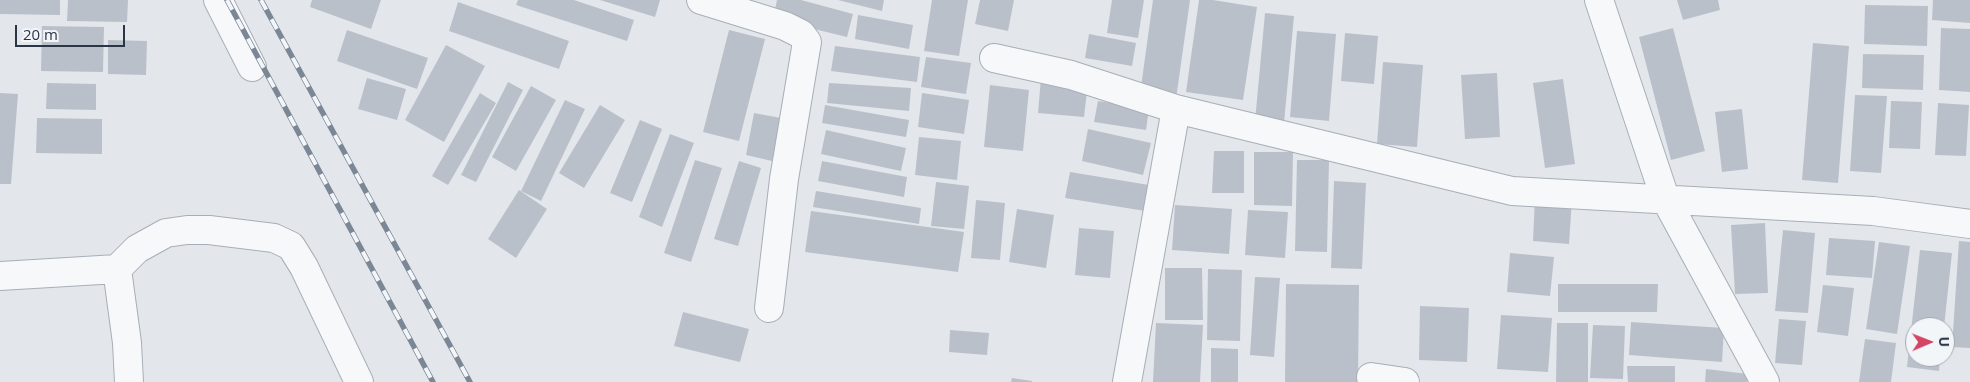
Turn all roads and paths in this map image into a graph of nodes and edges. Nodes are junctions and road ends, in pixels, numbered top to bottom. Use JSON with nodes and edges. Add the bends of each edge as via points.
{"nodes":[{"id":1,"x":218,"y":0,"type":"edge"},
{"id":2,"x":701,"y":0,"type":"edge"},
{"id":3,"x":1599,"y":0,"type":"edge"},
{"id":4,"x":741,"y":6,"type":"edge"},
{"id":5,"x":994,"y":58,"type":"dead end"},
{"id":6,"x":252,"y":67,"type":"dead end"},
{"id":7,"x":1176,"y":109,"type":"junction"},
{"id":8,"x":1665,"y":198,"type":"junction"},
{"id":9,"x":1970,"y":224,"type":"edge"},
{"id":10,"x":117,"y":270,"type":"junction"},
{"id":11,"x":0,"y":276,"type":"edge"},
{"id":12,"x":769,"y":308,"type":"dead end"},
{"id":13,"x":1372,"y":377,"type":"dead end"},
{"id":14,"x":129,"y":382,"type":"edge"},
{"id":15,"x":359,"y":382,"type":"edge"},
{"id":16,"x":1127,"y":382,"type":"edge"},
{"id":17,"x":1405,"y":382,"type":"edge"},
{"id":18,"x":1765,"y":382,"type":"edge"}],
"edges":[{"from":1,"to":6,"type":"street"},
{"from":2,"to":4,"type":"street"},
{"from":3,"to":8,"type":"street"},
{"from":4,"to":12,"type":"street","via":[[801,34],[806,42],[784,180]]},
{"from":5,"to":7,"type":"street","via":[[1070,75]]},
{"from":7,"to":8,"type":"street","via":[[1512,191]]},
{"from":7,"to":16,"type":"street"},
{"from":8,"to":9,"type":"street","via":[[1873,211]]},
{"from":8,"to":18,"type":"street"},
{"from":10,"to":11,"type":"street"},
{"from":10,"to":14,"type":"street"},
{"from":10,"to":15,"type":"street","via":[[137,249],[166,233],[209,230],[274,238],[291,246],[304,267]]},
{"from":13,"to":17,"type":"street"}]}
